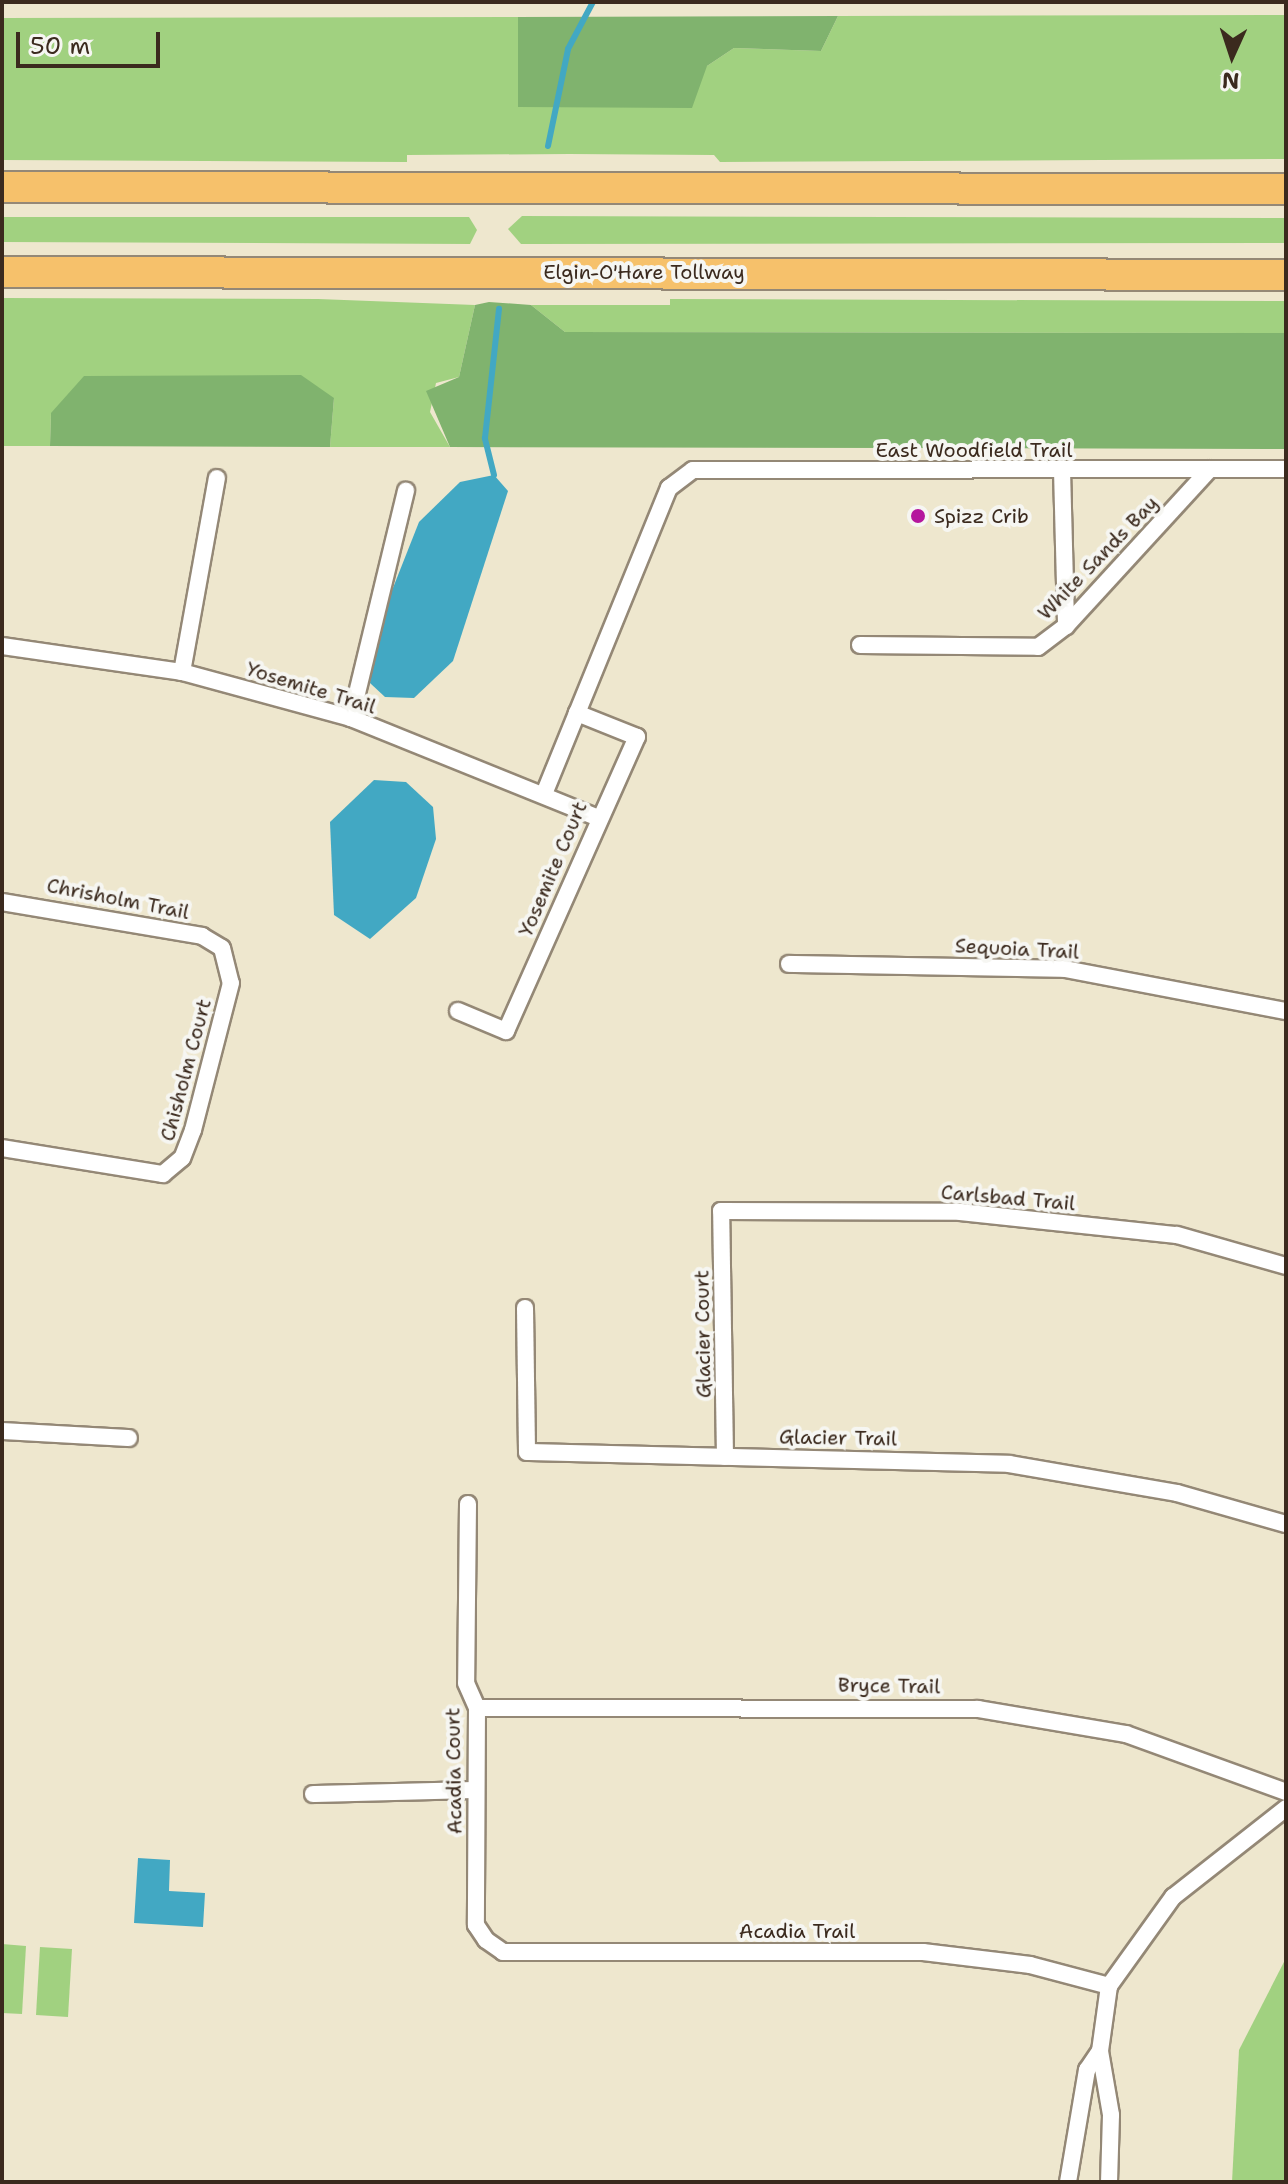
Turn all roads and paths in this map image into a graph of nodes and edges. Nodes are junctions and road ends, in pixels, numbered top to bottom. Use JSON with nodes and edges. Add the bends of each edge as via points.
{"nodes":[{"id":1,"x":2,"y":187,"type":"edge"},
{"id":2,"x":1286,"y":189,"type":"edge"},
{"id":3,"x":2,"y":272,"type":"edge"},
{"id":4,"x":1286,"y":275,"type":"edge"},
{"id":5,"x":1286,"y":469,"type":"edge"},
{"id":6,"x":1062,"y":470,"type":"junction"},
{"id":7,"x":1209,"y":470,"type":"junction"},
{"id":8,"x":217,"y":478,"type":"dead end"},
{"id":9,"x":669,"y":488,"type":"joint"},
{"id":10,"x":406,"y":491,"type":"dead end"},
{"id":11,"x":1066,"y":626,"type":"junction"},
{"id":12,"x":860,"y":645,"type":"dead end"},
{"id":13,"x":2,"y":646,"type":"edge"},
{"id":14,"x":182,"y":672,"type":"junction"},
{"id":15,"x":577,"y":713,"type":"junction"},
{"id":16,"x":351,"y":718,"type":"junction"},
{"id":17,"x":544,"y":794,"type":"junction"},
{"id":18,"x":596,"y":817,"type":"junction"},
{"id":19,"x":2,"y":902,"type":"edge"},
{"id":20,"x":222,"y":948,"type":"joint"},
{"id":21,"x":789,"y":964,"type":"dead end"},
{"id":22,"x":458,"y":1011,"type":"dead end"},
{"id":23,"x":1286,"y":1011,"type":"edge"},
{"id":24,"x":2,"y":1148,"type":"edge"},
{"id":25,"x":721,"y":1211,"type":"joint"},
{"id":26,"x":1286,"y":1266,"type":"edge"},
{"id":27,"x":525,"y":1308,"type":"dead end"},
{"id":28,"x":2,"y":1431,"type":"edge"},
{"id":29,"x":129,"y":1438,"type":"dead end"},
{"id":30,"x":725,"y":1457,"type":"junction"},
{"id":31,"x":468,"y":1504,"type":"dead end"},
{"id":32,"x":1286,"y":1524,"type":"edge"},
{"id":33,"x":477,"y":1708,"type":"junction"},
{"id":34,"x":476,"y":1790,"type":"junction"},
{"id":35,"x":1286,"y":1792,"type":"edge"},
{"id":36,"x":313,"y":1794,"type":"dead end"},
{"id":37,"x":1286,"y":1808,"type":"edge"},
{"id":38,"x":486,"y":1940,"type":"joint"},
{"id":39,"x":1109,"y":1986,"type":"junction"},
{"id":40,"x":1100,"y":2051,"type":"junction"},
{"id":41,"x":1068,"y":2182,"type":"edge"},
{"id":42,"x":1109,"y":2182,"type":"edge"}],
"edges":[{"from":1,"to":2,"type":"highway"},
{"from":3,"to":4,"type":"highway","name":"Elgin-O'Hare Tollway"},
{"from":5,"to":7,"type":"street","name":"East Woodfield Trail"},
{"from":6,"to":7,"type":"street","name":"East Woodfield Trail"},
{"from":6,"to":9,"type":"street","name":"East Woodfield Trail","via":[[693,470]]},
{"from":6,"to":11,"type":"street"},
{"from":7,"to":11,"type":"street","name":"White Sands Bay"},
{"from":8,"to":14,"type":"street"},
{"from":9,"to":15,"type":"street","name":"Yosemite Court"},
{"from":10,"to":16,"type":"street"},
{"from":11,"to":12,"type":"street","name":"White Sands Bay","via":[[1038,647]]},
{"from":13,"to":14,"type":"street","name":"Yosemite Trail"},
{"from":14,"to":16,"type":"street","name":"Yosemite Trail"},
{"from":15,"to":17,"type":"street","name":"Yosemite Court"},
{"from":15,"to":18,"type":"street","name":"Yosemite Court","via":[[637,737]]},
{"from":16,"to":17,"type":"street","name":"Yosemite Trail"},
{"from":17,"to":18,"type":"street","name":"Yosemite Trail"},
{"from":18,"to":22,"type":"street","name":"Yosemite Court","via":[[506,1031]]},
{"from":19,"to":20,"type":"street","name":"Chrisholm Trail","via":[[138,921]]},
{"from":20,"to":24,"type":"street","name":"Chisholm Court","via":[[231,983],[182,1158],[163,1174],[142,1176]]},
{"from":21,"to":23,"type":"street","name":"Sequoia Trail","via":[[1065,969]]},
{"from":25,"to":26,"type":"street","name":"Carlsbad Trail","via":[[960,1212],[1177,1235]]},
{"from":25,"to":30,"type":"street","name":"Glacier Court"},
{"from":27,"to":30,"type":"street","name":"Glacier Trail","via":[[527,1452]]},
{"from":28,"to":29,"type":"street"},
{"from":30,"to":32,"type":"street","name":"Glacier Trail","via":[[1009,1464],[1177,1493]]},
{"from":31,"to":33,"type":"street","name":"Acadia Court","via":[[466,1683]]},
{"from":33,"to":34,"type":"street","name":"Acadia Court"},
{"from":33,"to":35,"type":"street","name":"Bryce Trail","via":[[978,1709],[1126,1734]]},
{"from":34,"to":36,"type":"street"},
{"from":34,"to":38,"type":"street","name":"Acadia Court","via":[[476,1925]]},
{"from":37,"to":39,"type":"street","via":[[1173,1897]]},
{"from":38,"to":39,"type":"street","name":"Acadia Trail","via":[[503,1952],[923,1952],[1030,1965]]},
{"from":39,"to":40,"type":"street"},
{"from":40,"to":41,"type":"street","via":[[1087,2070]]},
{"from":40,"to":42,"type":"street","via":[[1111,2115]]}]}
